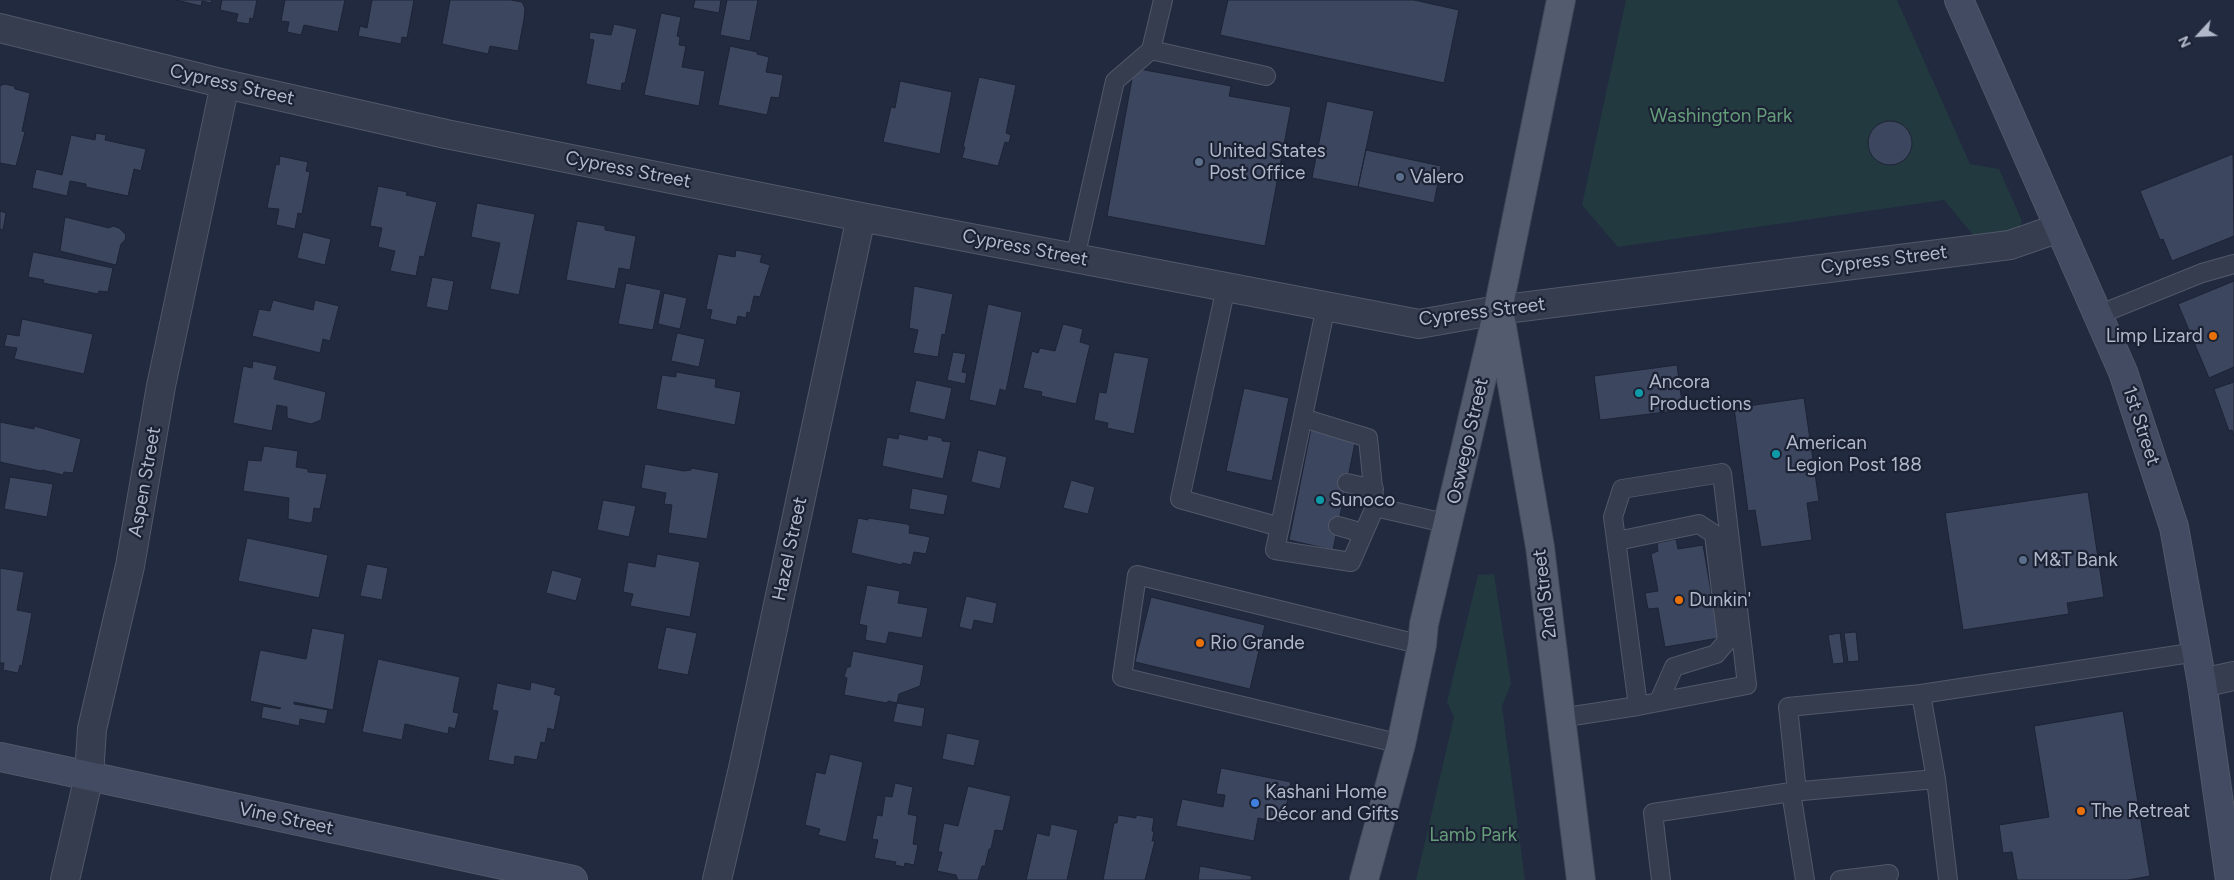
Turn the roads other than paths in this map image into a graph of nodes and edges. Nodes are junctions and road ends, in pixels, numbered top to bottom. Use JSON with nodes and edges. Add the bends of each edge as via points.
{"nodes":[{"id":1,"x":1163,"y":0,"type":"edge"},
{"id":2,"x":1560,"y":0,"type":"edge"},
{"id":3,"x":1960,"y":0,"type":"edge"},
{"id":4,"x":0,"y":28,"type":"edge"},
{"id":5,"x":1151,"y":50,"type":"junction"},
{"id":6,"x":1266,"y":76,"type":"dead end"},
{"id":7,"x":226,"y":84,"type":"junction"},
{"id":8,"x":861,"y":217,"type":"junction"},
{"id":9,"x":2059,"y":228,"type":"junction"},
{"id":10,"x":1075,"y":258,"type":"junction"},
{"id":11,"x":2234,"y":264,"type":"edge"},
{"id":12,"x":1226,"y":287,"type":"junction"},
{"id":13,"x":1326,"y":306,"type":"junction"},
{"id":14,"x":1498,"y":310,"type":"junction"},
{"id":15,"x":2098,"y":315,"type":"junction"},
{"id":16,"x":1303,"y":418,"type":"junction"},
{"id":17,"x":1347,"y":483,"type":"dead end"},
{"id":18,"x":1374,"y":489,"type":"junction"},
{"id":19,"x":1375,"y":507,"type":"junction"},
{"id":20,"x":1285,"y":519,"type":"junction"},
{"id":21,"x":1449,"y":524,"type":"junction"},
{"id":22,"x":1338,"y":526,"type":"dead end"},
{"id":23,"x":1364,"y":533,"type":"junction"},
{"id":24,"x":1617,"y":541,"type":"junction"},
{"id":25,"x":1422,"y":645,"type":"junction"},
{"id":26,"x":2197,"y":652,"type":"junction"},
{"id":27,"x":2234,"y":676,"type":"edge"},
{"id":28,"x":2202,"y":684,"type":"junction"},
{"id":29,"x":1921,"y":694,"type":"junction"},
{"id":30,"x":1659,"y":702,"type":"junction"},
{"id":31,"x":1638,"y":706,"type":"junction"},
{"id":32,"x":1560,"y":718,"type":"junction"},
{"id":33,"x":1402,"y":744,"type":"junction"},
{"id":34,"x":0,"y":757,"type":"edge"},
{"id":35,"x":89,"y":776,"type":"junction"},
{"id":36,"x":1936,"y":778,"type":"junction"},
{"id":37,"x":1794,"y":792,"type":"junction"},
{"id":38,"x":1889,"y":874,"type":"dead end"},
{"id":39,"x":66,"y":880,"type":"edge"},
{"id":40,"x":573,"y":880,"type":"edge"},
{"id":41,"x":717,"y":880,"type":"edge"},
{"id":42,"x":1364,"y":880,"type":"edge"},
{"id":43,"x":1581,"y":880,"type":"edge"},
{"id":44,"x":1661,"y":880,"type":"edge"},
{"id":45,"x":1805,"y":880,"type":"edge"},
{"id":46,"x":1840,"y":880,"type":"edge"},
{"id":47,"x":1948,"y":880,"type":"edge"},
{"id":48,"x":2230,"y":880,"type":"edge"}],
"edges":[{"from":1,"to":5,"type":"lane"},
{"from":2,"to":14,"type":"main road","name":"Oswego Street"},
{"from":3,"to":9,"type":"street","name":"1st Street"},
{"from":4,"to":7,"type":"street","name":"Cypress Street"},
{"from":5,"to":6,"type":"lane"},
{"from":5,"to":10,"type":"lane","via":[[1115,81]]},
{"from":7,"to":8,"type":"street","name":"Cypress Street","via":[[446,134]]},
{"from":7,"to":35,"type":"street","name":"Aspen Street","via":[[161,386],[130,566],[92,729]]},
{"from":8,"to":10,"type":"street","name":"Cypress Street"},
{"from":8,"to":41,"type":"street","name":"Hazel Street","via":[[749,745]]},
{"from":9,"to":14,"type":"street","name":"Cypress Street","via":[[2010,245]]},
{"from":9,"to":15,"type":"street","name":"1st Street"},
{"from":10,"to":12,"type":"street","name":"Cypress Street"},
{"from":11,"to":15,"type":"lane","via":[[2202,273]]},
{"from":12,"to":13,"type":"street","name":"Cypress Street"},
{"from":12,"to":20,"type":"lane","via":[[1180,499]]},
{"from":13,"to":14,"type":"street","name":"Cypress Street","via":[[1420,324]]},
{"from":13,"to":16,"type":"lane"},
{"from":14,"to":21,"type":"main road","name":"Oswego Street"},
{"from":14,"to":32,"type":"main road","name":"2nd Street","via":[[1540,547]]},
{"from":15,"to":26,"type":"street","name":"1st Street","via":[[2123,372],[2174,527]]},
{"from":16,"to":18,"type":"lane","via":[[1368,438]]},
{"from":16,"to":20,"type":"lane","via":[[1297,471]]},
{"from":17,"to":18,"type":"lane"},
{"from":18,"to":19,"type":"lane"},
{"from":19,"to":21,"type":"lane"},
{"from":19,"to":23,"type":"lane"},
{"from":20,"to":23,"type":"lane","via":[[1275,550],[1351,562]]},
{"from":21,"to":25,"type":"main road","name":"Oswego Street","via":[[1424,624]]},
{"from":22,"to":23,"type":"lane"},
{"from":24,"to":30,"type":"lane","via":[[1699,524],[1714,534],[1727,641],[1716,654],[1674,666]]},
{"from":24,"to":30,"type":"lane","via":[[1613,517],[1622,489],[1722,473],[1747,685]]},
{"from":24,"to":31,"type":"lane"},
{"from":25,"to":33,"type":"main road","name":"Oswego Street"},
{"from":25,"to":33,"type":"lane","via":[[1137,575],[1122,677]]},
{"from":26,"to":28,"type":"street","name":"1st Street"},
{"from":26,"to":29,"type":"lane"},
{"from":27,"to":28,"type":"street"},
{"from":28,"to":48,"type":"street","name":"1st Street"},
{"from":29,"to":36,"type":"lane"},
{"from":29,"to":37,"type":"lane","via":[[1788,707]]},
{"from":30,"to":31,"type":"lane"},
{"from":31,"to":32,"type":"lane"},
{"from":32,"to":43,"type":"main road","name":"2nd Street"},
{"from":33,"to":42,"type":"main road","name":"Oswego Street"},
{"from":34,"to":35,"type":"street","name":"Vine Street"},
{"from":35,"to":39,"type":"street","name":"Aspen Street"},
{"from":35,"to":40,"type":"street","name":"Vine Street"},
{"from":36,"to":37,"type":"lane"},
{"from":36,"to":47,"type":"lane"},
{"from":37,"to":44,"type":"lane","via":[[1652,813]]},
{"from":37,"to":45,"type":"lane"},
{"from":38,"to":46,"type":"lane"}]}
